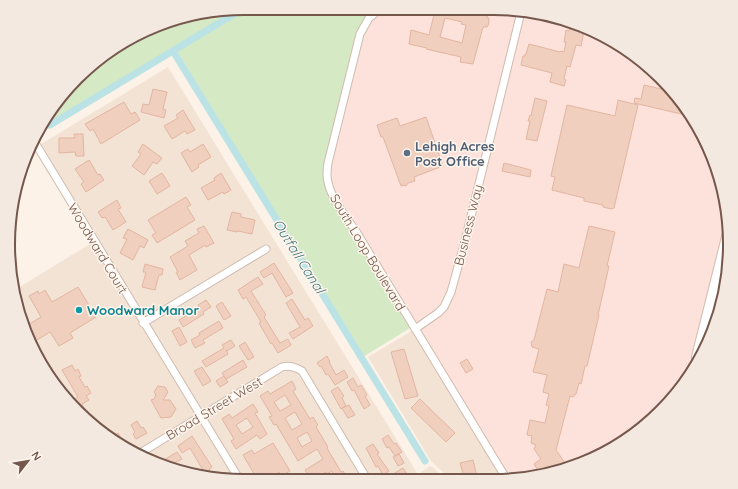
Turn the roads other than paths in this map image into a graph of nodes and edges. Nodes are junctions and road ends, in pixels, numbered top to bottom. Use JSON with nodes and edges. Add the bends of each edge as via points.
{"nodes":[{"id":1,"x":373,"y":15,"type":"edge"},
{"id":2,"x":520,"y":17,"type":"edge"},
{"id":3,"x":37,"y":146,"type":"edge"},
{"id":4,"x":266,"y":249,"type":"dead end"},
{"id":5,"x":723,"y":260,"type":"edge"},
{"id":6,"x":720,"y":276,"type":"edge"},
{"id":7,"x":143,"y":323,"type":"junction"},
{"id":8,"x":415,"y":329,"type":"junction"},
{"id":9,"x":703,"y":337,"type":"edge"},
{"id":10,"x":201,"y":416,"type":"junction"},
{"id":11,"x":144,"y":451,"type":"edge"},
{"id":12,"x":236,"y":474,"type":"edge"},
{"id":13,"x":364,"y":474,"type":"edge"},
{"id":14,"x":504,"y":474,"type":"edge"}],
"edges":[{"from":1,"to":8,"type":"street","name":"South Loop Boulevard","via":[[360,34],[328,163],[328,182],[334,198]]},
{"from":2,"to":8,"type":"street","name":"Business Way","via":[[464,245],[450,292],[444,307]]},
{"from":3,"to":7,"type":"street","name":"Woodward Court"},
{"from":4,"to":7,"type":"street"},
{"from":5,"to":6,"type":"main road"},
{"from":6,"to":9,"type":"main road"},
{"from":7,"to":10,"type":"street","name":"Woodward Court"},
{"from":8,"to":14,"type":"street","name":"South Loop Boulevard"},
{"from":10,"to":11,"type":"street","name":"Broad Street West"},
{"from":10,"to":12,"type":"street","name":"Woodward Court"},
{"from":10,"to":13,"type":"street","name":"Broad Street West","via":[[282,367],[297,368],[302,372]]}]}
